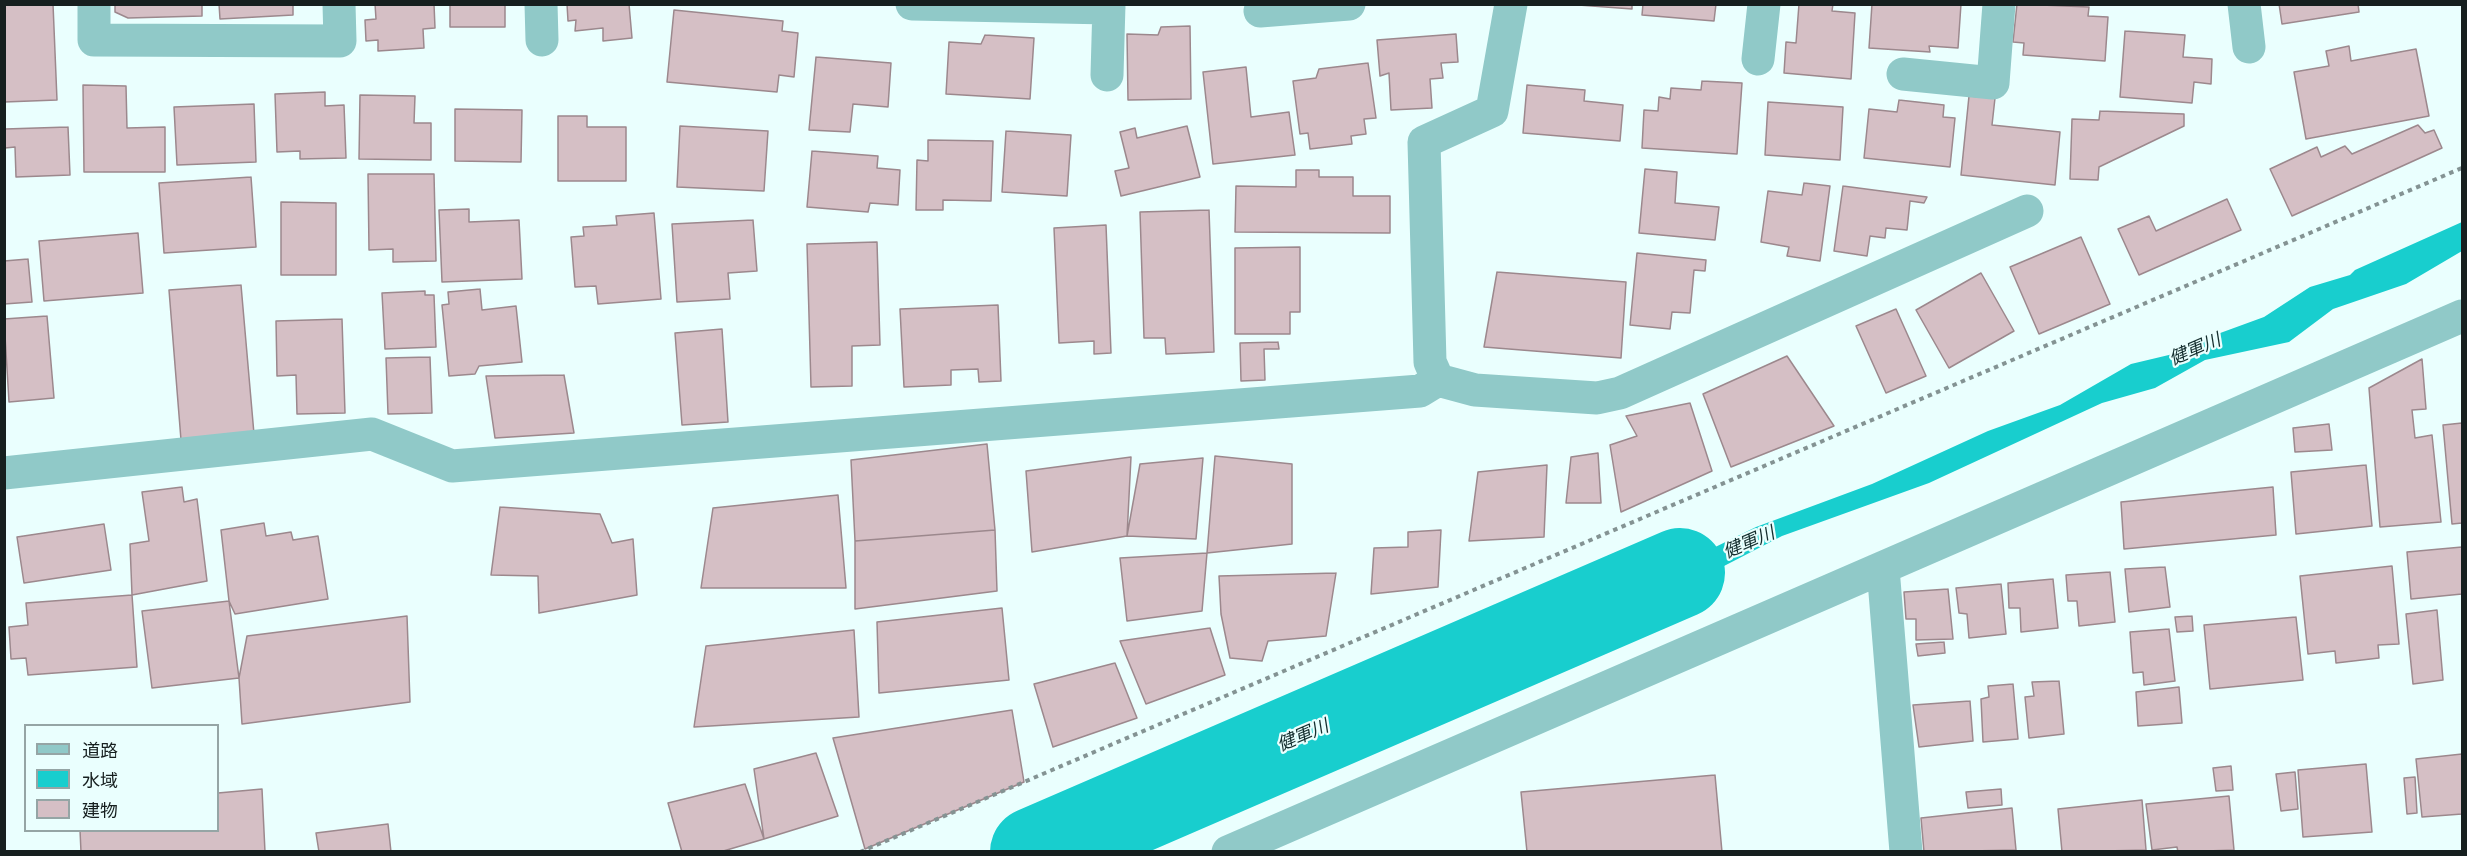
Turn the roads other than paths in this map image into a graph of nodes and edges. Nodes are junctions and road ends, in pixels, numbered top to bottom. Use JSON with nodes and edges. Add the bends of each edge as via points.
{"nodes":[{"id":1,"x":94,"y":4,"type":"edge"},
{"id":2,"x":339,"y":4,"type":"edge"},
{"id":3,"x":541,"y":4,"type":"edge"},
{"id":4,"x":912,"y":4,"type":"edge"},
{"id":5,"x":1349,"y":4,"type":"edge"},
{"id":6,"x":1511,"y":4,"type":"edge"},
{"id":7,"x":1764,"y":4,"type":"edge"},
{"id":8,"x":1999,"y":4,"type":"edge"},
{"id":9,"x":2244,"y":4,"type":"edge"},
{"id":10,"x":1109,"y":6,"type":"edge"},
{"id":11,"x":1260,"y":10,"type":"dead end"},
{"id":12,"x":542,"y":40,"type":"dead end"},
{"id":13,"x":2249,"y":47,"type":"dead end"},
{"id":14,"x":1758,"y":59,"type":"dead end"},
{"id":15,"x":1904,"y":74,"type":"dead end"},
{"id":16,"x":1107,"y":75,"type":"dead end"},
{"id":17,"x":2027,"y":212,"type":"dead end"},
{"id":18,"x":2463,"y":316,"type":"edge"},
{"id":19,"x":1438,"y":380,"type":"junction"},
{"id":20,"x":4,"y":473,"type":"edge"},
{"id":21,"x":1883,"y":568,"type":"junction"},
{"id":22,"x":1228,"y":852,"type":"edge"},
{"id":23,"x":1906,"y":852,"type":"edge"}],
"edges":[{"from":1,"to":2,"type":"street","via":[[94,39],[340,41]]},
{"from":3,"to":12,"type":"street"},
{"from":4,"to":10,"type":"street"},
{"from":5,"to":11,"type":"street"},
{"from":6,"to":19,"type":"street","via":[[1492,111],[1424,142],[1430,362]]},
{"from":7,"to":14,"type":"street"},
{"from":8,"to":15,"type":"street","via":[[1993,83]]},
{"from":9,"to":13,"type":"street"},
{"from":10,"to":16,"type":"street"},
{"from":17,"to":19,"type":"street","via":[[1620,393],[1597,398],[1475,390]]},
{"from":18,"to":21,"type":"street"},
{"from":19,"to":20,"type":"street","via":[[1420,391],[452,466],[372,434]]},
{"from":21,"to":22,"type":"street"},
{"from":21,"to":23,"type":"street"}]}
